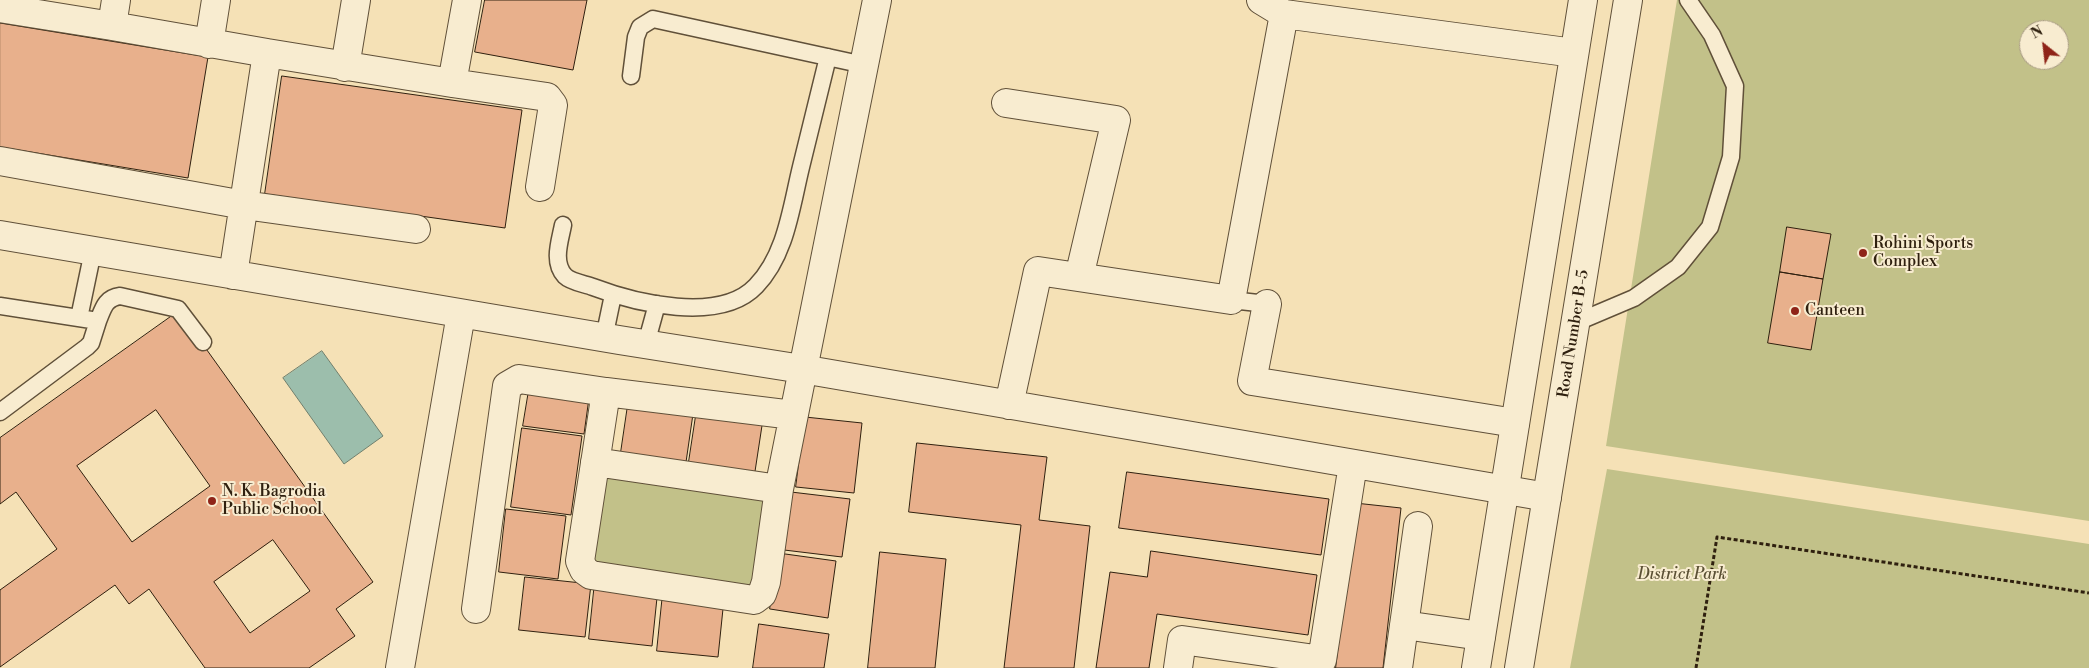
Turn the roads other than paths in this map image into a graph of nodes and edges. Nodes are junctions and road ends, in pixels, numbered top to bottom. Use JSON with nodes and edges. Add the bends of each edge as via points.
{"nodes":[{"id":1,"x":116,"y":0,"type":"edge"},
{"id":2,"x":216,"y":0,"type":"edge"},
{"id":3,"x":356,"y":0,"type":"edge"},
{"id":4,"x":467,"y":0,"type":"edge"},
{"id":5,"x":877,"y":0,"type":"edge"},
{"id":6,"x":1262,"y":0,"type":"edge"},
{"id":7,"x":1583,"y":0,"type":"edge"},
{"id":8,"x":1628,"y":0,"type":"edge"},
{"id":9,"x":1688,"y":0,"type":"edge"},
{"id":10,"x":0,"y":8,"type":"edge"},
{"id":11,"x":1284,"y":14,"type":"junction"},
{"id":12,"x":112,"y":26,"type":"junction"},
{"id":13,"x":209,"y":44,"type":"junction"},
{"id":14,"x":267,"y":53,"type":"junction"},
{"id":15,"x":1574,"y":53,"type":"junction"},
{"id":16,"x":828,"y":57,"type":"junction"},
{"id":17,"x":864,"y":65,"type":"junction"},
{"id":18,"x":345,"y":66,"type":"junction"},
{"id":19,"x":631,"y":76,"type":"dead end"},
{"id":20,"x":452,"y":83,"type":"junction"},
{"id":21,"x":1006,"y":103,"type":"dead end"},
{"id":22,"x":0,"y":161,"type":"edge"},
{"id":23,"x":540,"y":187,"type":"dead end"},
{"id":24,"x":244,"y":205,"type":"junction"},
{"id":25,"x":563,"y":225,"type":"dead end"},
{"id":26,"x":416,"y":229,"type":"dead end"},
{"id":27,"x":0,"y":235,"type":"edge"},
{"id":28,"x":93,"y":251,"type":"junction"},
{"id":29,"x":233,"y":275,"type":"junction"},
{"id":30,"x":1079,"y":277,"type":"junction"},
{"id":31,"x":613,"y":295,"type":"junction"},
{"id":32,"x":1230,"y":300,"type":"junction"},
{"id":33,"x":657,"y":304,"type":"junction"},
{"id":34,"x":1267,"y":304,"type":"joint"},
{"id":35,"x":0,"y":306,"type":"edge"},
{"id":36,"x":461,"y":314,"type":"junction"},
{"id":37,"x":80,"y":318,"type":"junction"},
{"id":38,"x":98,"y":321,"type":"junction"},
{"id":39,"x":1575,"y":324,"type":"junction"},
{"id":40,"x":604,"y":338,"type":"junction"},
{"id":41,"x":203,"y":342,"type":"dead end"},
{"id":42,"x":646,"y":344,"type":"junction"},
{"id":43,"x":802,"y":369,"type":"junction"},
{"id":44,"x":606,"y":392,"type":"junction"},
{"id":45,"x":1009,"y":405,"type":"junction"},
{"id":46,"x":0,"y":412,"type":"edge"},
{"id":47,"x":793,"y":415,"type":"junction"},
{"id":48,"x":1515,"y":423,"type":"junction"},
{"id":49,"x":595,"y":462,"type":"junction"},
{"id":50,"x":1353,"y":464,"type":"junction"},
{"id":51,"x":779,"y":489,"type":"junction"},
{"id":52,"x":1504,"y":490,"type":"junction"},
{"id":53,"x":1547,"y":497,"type":"junction"},
{"id":54,"x":1418,"y":526,"type":"dead end"},
{"id":55,"x":476,"y":609,"type":"dead end"},
{"id":56,"x":1404,"y":625,"type":"junction"},
{"id":57,"x":1481,"y":636,"type":"junction"},
{"id":58,"x":400,"y":668,"type":"edge"},
{"id":59,"x":1178,"y":668,"type":"edge"},
{"id":60,"x":1398,"y":668,"type":"edge"},
{"id":61,"x":1476,"y":668,"type":"edge"},
{"id":62,"x":1519,"y":668,"type":"edge"}],
"edges":[{"from":1,"to":12,"type":"street"},
{"from":2,"to":13,"type":"street"},
{"from":3,"to":18,"type":"street"},
{"from":4,"to":20,"type":"street"},
{"from":5,"to":17,"type":"street"},
{"from":6,"to":11,"type":"street"},
{"from":7,"to":15,"type":"street"},
{"from":8,"to":39,"type":"street","name":"Road Number B-5"},
{"from":9,"to":39,"type":"lane","via":[[1712,35],[1735,86],[1731,156],[1710,227],[1678,267],[1634,298]]},
{"from":10,"to":12,"type":"street"},
{"from":11,"to":15,"type":"street"},
{"from":11,"to":32,"type":"street"},
{"from":12,"to":13,"type":"street"},
{"from":13,"to":14,"type":"street"},
{"from":14,"to":18,"type":"street"},
{"from":14,"to":24,"type":"street"},
{"from":15,"to":48,"type":"street"},
{"from":16,"to":17,"type":"lane"},
{"from":16,"to":19,"type":"lane","via":[[653,19],[640,27]]},
{"from":16,"to":33,"type":"lane","via":[[784,239],[771,268],[755,288],[732,302],[695,308]]},
{"from":17,"to":43,"type":"street"},
{"from":18,"to":20,"type":"street"},
{"from":20,"to":23,"type":"street","via":[[550,99],[553,105]]},
{"from":21,"to":30,"type":"street","via":[[1116,120]]},
{"from":22,"to":24,"type":"street"},
{"from":24,"to":26,"type":"street"},
{"from":24,"to":29,"type":"street"},
{"from":25,"to":31,"type":"lane","via":[[558,256],[566,277]]},
{"from":27,"to":28,"type":"street"},
{"from":28,"to":29,"type":"street"},
{"from":28,"to":37,"type":"lane"},
{"from":29,"to":36,"type":"street"},
{"from":30,"to":32,"type":"street"},
{"from":30,"to":45,"type":"street","via":[[1038,271]]},
{"from":31,"to":33,"type":"lane"},
{"from":31,"to":40,"type":"lane"},
{"from":32,"to":34,"type":"lane"},
{"from":33,"to":42,"type":"lane"},
{"from":34,"to":48,"type":"street","via":[[1252,381]]},
{"from":35,"to":37,"type":"lane"},
{"from":36,"to":40,"type":"street"},
{"from":36,"to":58,"type":"street"},
{"from":37,"to":38,"type":"lane"},
{"from":38,"to":41,"type":"lane","via":[[106,302],[120,296],[178,309]]},
{"from":38,"to":46,"type":"lane","via":[[87,347]]},
{"from":39,"to":53,"type":"street","name":"Road Number B-5"},
{"from":40,"to":42,"type":"street"},
{"from":42,"to":43,"type":"street"},
{"from":43,"to":45,"type":"street"},
{"from":43,"to":47,"type":"street"},
{"from":44,"to":47,"type":"street"},
{"from":44,"to":49,"type":"street"},
{"from":44,"to":55,"type":"street","via":[[519,379],[507,386]]},
{"from":45,"to":50,"type":"street"},
{"from":47,"to":51,"type":"street"},
{"from":48,"to":52,"type":"street"},
{"from":49,"to":51,"type":"street"},
{"from":49,"to":51,"type":"street","via":[[580,562],[584,570],[591,575],[744,599],[754,600],[762,594],[766,582]]},
{"from":50,"to":52,"type":"street"},
{"from":50,"to":59,"type":"street","via":[[1322,660],[1182,640]]},
{"from":52,"to":53,"type":"street"},
{"from":52,"to":57,"type":"street"},
{"from":53,"to":62,"type":"street","name":"Road Number B-5"},
{"from":54,"to":56,"type":"street"},
{"from":56,"to":57,"type":"street"},
{"from":56,"to":60,"type":"street"},
{"from":57,"to":61,"type":"street"}]}
